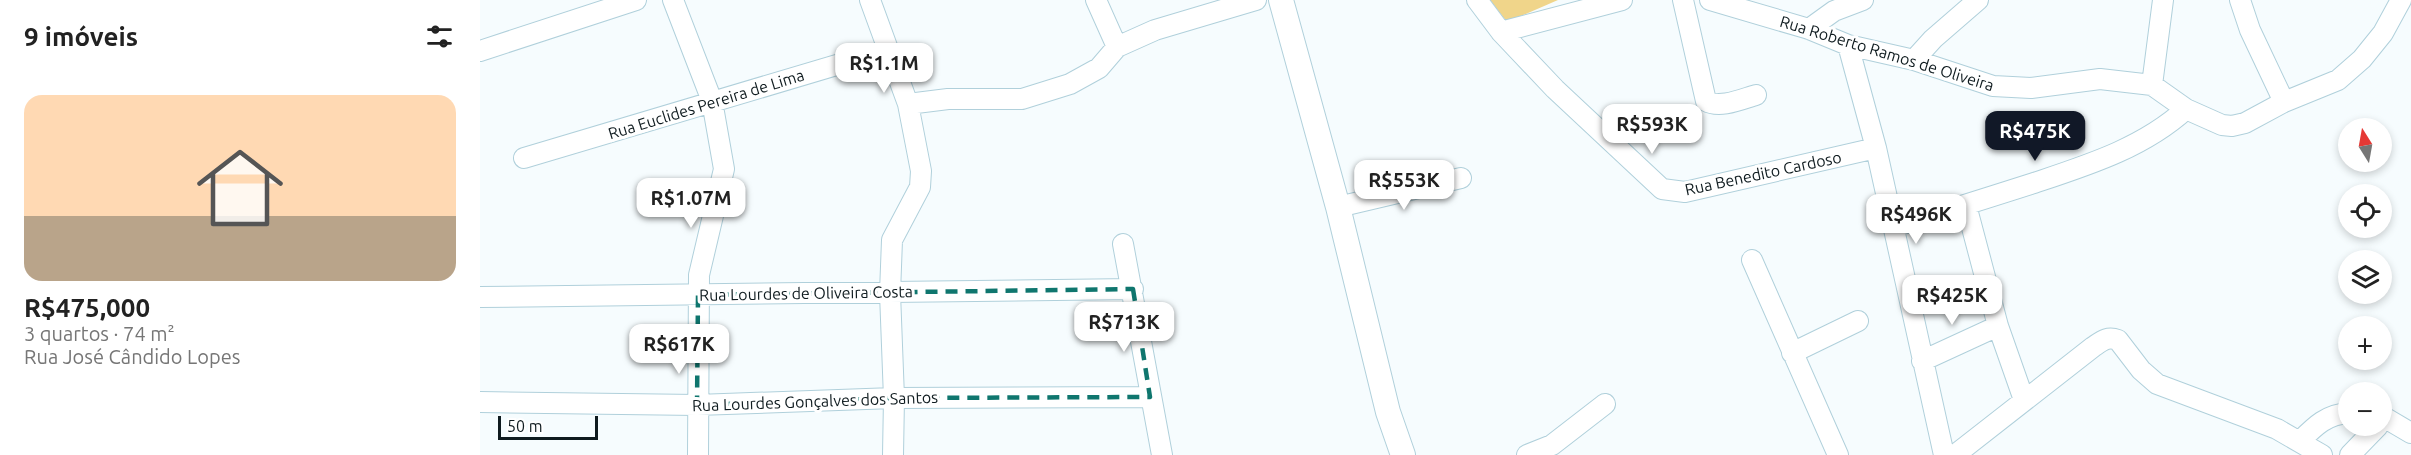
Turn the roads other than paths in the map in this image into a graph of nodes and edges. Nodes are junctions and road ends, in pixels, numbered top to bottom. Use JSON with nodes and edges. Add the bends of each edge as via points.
{"nodes":[{"id":1,"x":636,"y":0,"type":"edge"},
{"id":2,"x":673,"y":0,"type":"edge"},
{"id":3,"x":870,"y":0,"type":"edge"},
{"id":4,"x":1096,"y":0,"type":"edge"},
{"id":5,"x":1256,"y":0,"type":"edge"},
{"id":6,"x":1281,"y":0,"type":"edge"},
{"id":7,"x":1478,"y":0,"type":"edge"},
{"id":8,"x":1622,"y":0,"type":"edge"},
{"id":9,"x":1683,"y":0,"type":"edge"},
{"id":10,"x":1710,"y":0,"type":"edge"},
{"id":11,"x":1863,"y":0,"type":"edge"},
{"id":12,"x":1978,"y":0,"type":"edge"},
{"id":13,"x":2163,"y":0,"type":"edge"},
{"id":14,"x":2240,"y":0,"type":"edge"},
{"id":15,"x":2400,"y":0,"type":"edge"},
{"id":16,"x":1809,"y":29,"type":"junction"},
{"id":17,"x":1501,"y":32,"type":"junction"},
{"id":18,"x":1848,"y":45,"type":"junction"},
{"id":19,"x":1117,"y":46,"type":"junction"},
{"id":20,"x":888,"y":50,"type":"junction"},
{"id":21,"x":480,"y":51,"type":"edge"},
{"id":22,"x":1914,"y":60,"type":"junction"},
{"id":23,"x":2152,"y":85,"type":"junction"},
{"id":24,"x":1756,"y":95,"type":"dead end"},
{"id":25,"x":712,"y":101,"type":"junction"},
{"id":26,"x":2284,"y":102,"type":"junction"},
{"id":27,"x":908,"y":104,"type":"junction"},
{"id":28,"x":2186,"y":109,"type":"junction"},
{"id":29,"x":1876,"y":148,"type":"junction"},
{"id":30,"x":524,"y":158,"type":"dead end"},
{"id":31,"x":1461,"y":178,"type":"dead end"},
{"id":32,"x":1966,"y":205,"type":"junction"},
{"id":33,"x":1338,"y":207,"type":"junction"},
{"id":34,"x":1893,"y":227,"type":"junction"},
{"id":35,"x":1123,"y":244,"type":"dead end"},
{"id":36,"x":1752,"y":260,"type":"dead end"},
{"id":37,"x":1132,"y":289,"type":"junction"},
{"id":38,"x":890,"y":293,"type":"junction"},
{"id":39,"x":698,"y":295,"type":"junction"},
{"id":40,"x":480,"y":297,"type":"edge"},
{"id":41,"x":1858,"y":321,"type":"dead end"},
{"id":42,"x":1998,"y":326,"type":"junction"},
{"id":43,"x":1792,"y":353,"type":"junction"},
{"id":44,"x":1922,"y":361,"type":"junction"},
{"id":45,"x":1150,"y":397,"type":"junction"},
{"id":46,"x":894,"y":398,"type":"junction"},
{"id":47,"x":2024,"y":400,"type":"junction"},
{"id":48,"x":480,"y":402,"type":"edge"},
{"id":49,"x":1605,"y":404,"type":"dead end"},
{"id":50,"x":697,"y":405,"type":"junction"},
{"id":51,"x":2338,"y":414,"type":"edge"},
{"id":52,"x":2392,"y":424,"type":"edge"},
{"id":53,"x":2411,"y":433,"type":"edge"},
{"id":54,"x":2367,"y":436,"type":"edge"},
{"id":55,"x":2300,"y":441,"type":"junction"},
{"id":56,"x":698,"y":455,"type":"edge"},
{"id":57,"x":893,"y":455,"type":"edge"},
{"id":58,"x":1162,"y":455,"type":"edge"},
{"id":59,"x":1403,"y":455,"type":"edge"},
{"id":60,"x":1527,"y":455,"type":"edge"},
{"id":61,"x":1838,"y":455,"type":"edge"},
{"id":62,"x":1944,"y":455,"type":"edge"},
{"id":63,"x":1955,"y":455,"type":"edge"},
{"id":64,"x":2322,"y":455,"type":"edge"},
{"id":65,"x":2350,"y":455,"type":"edge"}],
"edges":[{"from":1,"to":21,"type":"street"},
{"from":2,"to":25,"type":"street"},
{"from":3,"to":20,"type":"street"},
{"from":4,"to":19,"type":"street"},
{"from":5,"to":19,"type":"street","via":[[1155,30]]},
{"from":6,"to":33,"type":"main road"},
{"from":7,"to":17,"type":"street","name":"Rua Benedito Cardoso"},
{"from":8,"to":17,"type":"street"},
{"from":9,"to":24,"type":"street","via":[[1706,101],[1725,103]]},
{"from":10,"to":16,"type":"street","name":"Rua Roberto Ramos de Oliveira"},
{"from":11,"to":16,"type":"street","via":[[1834,11]]},
{"from":12,"to":22,"type":"street"},
{"from":13,"to":23,"type":"street"},
{"from":14,"to":26,"type":"street"},
{"from":15,"to":26,"type":"street","name":"Rua Roberto Ramos de Oliveira","via":[[2383,33],[2362,59],[2338,80]]},
{"from":16,"to":18,"type":"street","name":"Rua Roberto Ramos de Oliveira"},
{"from":17,"to":29,"type":"street","name":"Rua Benedito Cardoso","via":[[1555,89],[1662,189],[1685,192]]},
{"from":18,"to":22,"type":"street","name":"Rua Roberto Ramos de Oliveira"},
{"from":18,"to":29,"type":"street"},
{"from":19,"to":27,"type":"street","via":[[1099,68],[1070,84],[1023,99],[948,99]]},
{"from":20,"to":25,"type":"street","name":"Rua Euclides Pereira de Lima"},
{"from":20,"to":27,"type":"street"},
{"from":22,"to":23,"type":"street","name":"Rua Roberto Ramos de Oliveira","via":[[1994,86],[2031,88],[2100,79]]},
{"from":23,"to":28,"type":"street","name":"Rua Roberto Ramos de Oliveira"},
{"from":25,"to":30,"type":"street","name":"Rua Euclides Pereira de Lima"},
{"from":25,"to":39,"type":"street","via":[[724,169],[699,275]]},
{"from":26,"to":28,"type":"street","name":"Rua Roberto Ramos de Oliveira","via":[[2232,126]]},
{"from":27,"to":38,"type":"street","via":[[921,171],[920,187],[892,240]]},
{"from":28,"to":32,"type":"street","via":[[2154,133],[2103,160]]},
{"from":29,"to":34,"type":"street"},
{"from":31,"to":33,"type":"street"},
{"from":32,"to":34,"type":"street"},
{"from":32,"to":42,"type":"street"},
{"from":33,"to":59,"type":"main road","via":[[1388,412]]},
{"from":34,"to":44,"type":"street"},
{"from":35,"to":37,"type":"street"},
{"from":36,"to":43,"type":"street"},
{"from":37,"to":38,"type":"street","name":"Rua Lourdes de Oliveira Costa"},
{"from":37,"to":45,"type":"street"},
{"from":38,"to":39,"type":"street","name":"Rua Lourdes de Oliveira Costa"},
{"from":38,"to":46,"type":"street"},
{"from":39,"to":40,"type":"street","name":"Rua Lourdes de Oliveira Costa"},
{"from":39,"to":50,"type":"street"},
{"from":41,"to":43,"type":"street"},
{"from":42,"to":44,"type":"street"},
{"from":42,"to":47,"type":"street"},
{"from":43,"to":61,"type":"street"},
{"from":44,"to":62,"type":"street"},
{"from":45,"to":46,"type":"street","name":"Rua Lourdes Gonçalves dos Santos"},
{"from":45,"to":58,"type":"street"},
{"from":46,"to":50,"type":"street","name":"Rua Lourdes Gonçalves dos Santos"},
{"from":46,"to":57,"type":"street"},
{"from":47,"to":55,"type":"street","via":[[2093,347],[2106,339],[2118,340],[2157,384]]},
{"from":47,"to":63,"type":"street"},
{"from":48,"to":50,"type":"street","name":"Rua Lourdes Gonçalves dos Santos"},
{"from":49,"to":60,"type":"street","via":[[1552,445]]},
{"from":50,"to":56,"type":"street"},
{"from":51,"to":55,"type":"street","via":[[2319,422]]},
{"from":52,"to":53,"type":"street"},
{"from":54,"to":65,"type":"street"},
{"from":55,"to":64,"type":"street"}]}
